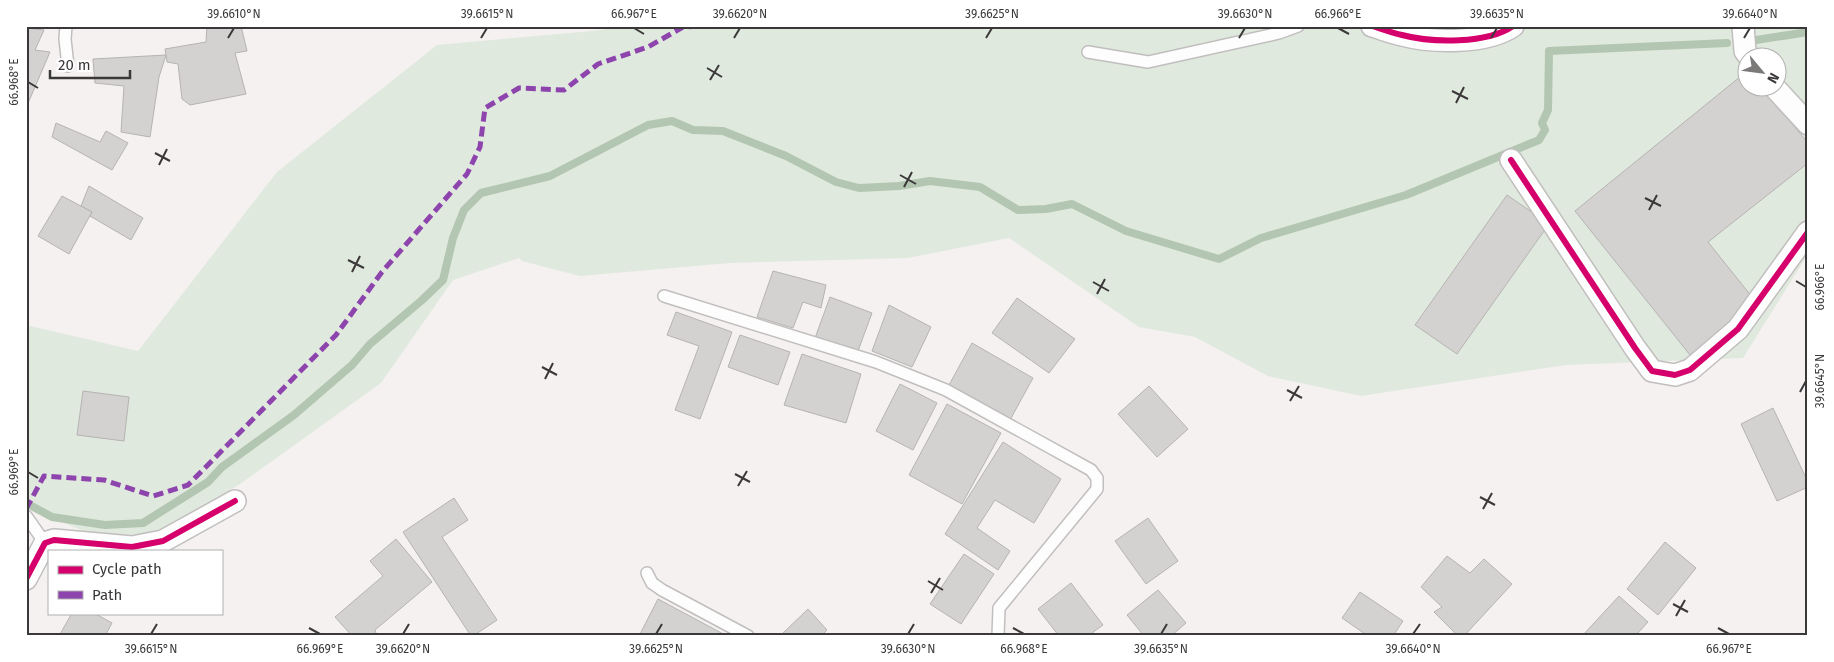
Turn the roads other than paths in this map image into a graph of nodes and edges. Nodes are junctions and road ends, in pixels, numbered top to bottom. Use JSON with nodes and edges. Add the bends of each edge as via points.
{"nodes":[{"id":1,"x":66,"y":26,"type":"edge"},
{"id":2,"x":1298,"y":26,"type":"edge"},
{"id":3,"x":1372,"y":26,"type":"edge"},
{"id":4,"x":1513,"y":26,"type":"edge"},
{"id":5,"x":1743,"y":26,"type":"edge"},
{"id":6,"x":1745,"y":48,"type":"edge"},
{"id":7,"x":1088,"y":52,"type":"dead end"},
{"id":8,"x":68,"y":66,"type":"dead end"},
{"id":9,"x":1784,"y":98,"type":"edge"},
{"id":10,"x":1808,"y":124,"type":"edge"},
{"id":11,"x":1511,"y":160,"type":"dead end"},
{"id":12,"x":1808,"y":232,"type":"edge"},
{"id":13,"x":664,"y":296,"type":"dead end"},
{"id":14,"x":236,"y":501,"type":"dead end"},
{"id":15,"x":26,"y":516,"type":"edge"},
{"id":16,"x":45,"y":543,"type":"junction"},
{"id":17,"x":647,"y":573,"type":"dead end"},
{"id":18,"x":26,"y":579,"type":"edge"},
{"id":19,"x":748,"y":636,"type":"edge"},
{"id":20,"x":998,"y":636,"type":"edge"}],
"edges":[{"from":1,"to":8,"type":"lane","via":[[64,39]]},
{"from":2,"to":7,"type":"lane","via":[[1148,62]]},
{"from":3,"to":4,"type":"street","via":[[1403,36],[1445,40],[1480,39]]},
{"from":5,"to":6,"type":"street"},
{"from":9,"to":10,"type":"street"},
{"from":11,"to":12,"type":"street","via":[[1635,348],[1652,371],[1664,375],[1690,370],[1738,329]]},
{"from":13,"to":20,"type":"lane","via":[[876,362],[946,390],[1091,470],[1097,478],[1097,489],[999,608]]},
{"from":14,"to":16,"type":"street","via":[[163,541],[132,547],[54,540]]},
{"from":15,"to":16,"type":"lane"},
{"from":16,"to":18,"type":"street"},
{"from":17,"to":19,"type":"lane","via":[[652,583],[662,590]]}]}
